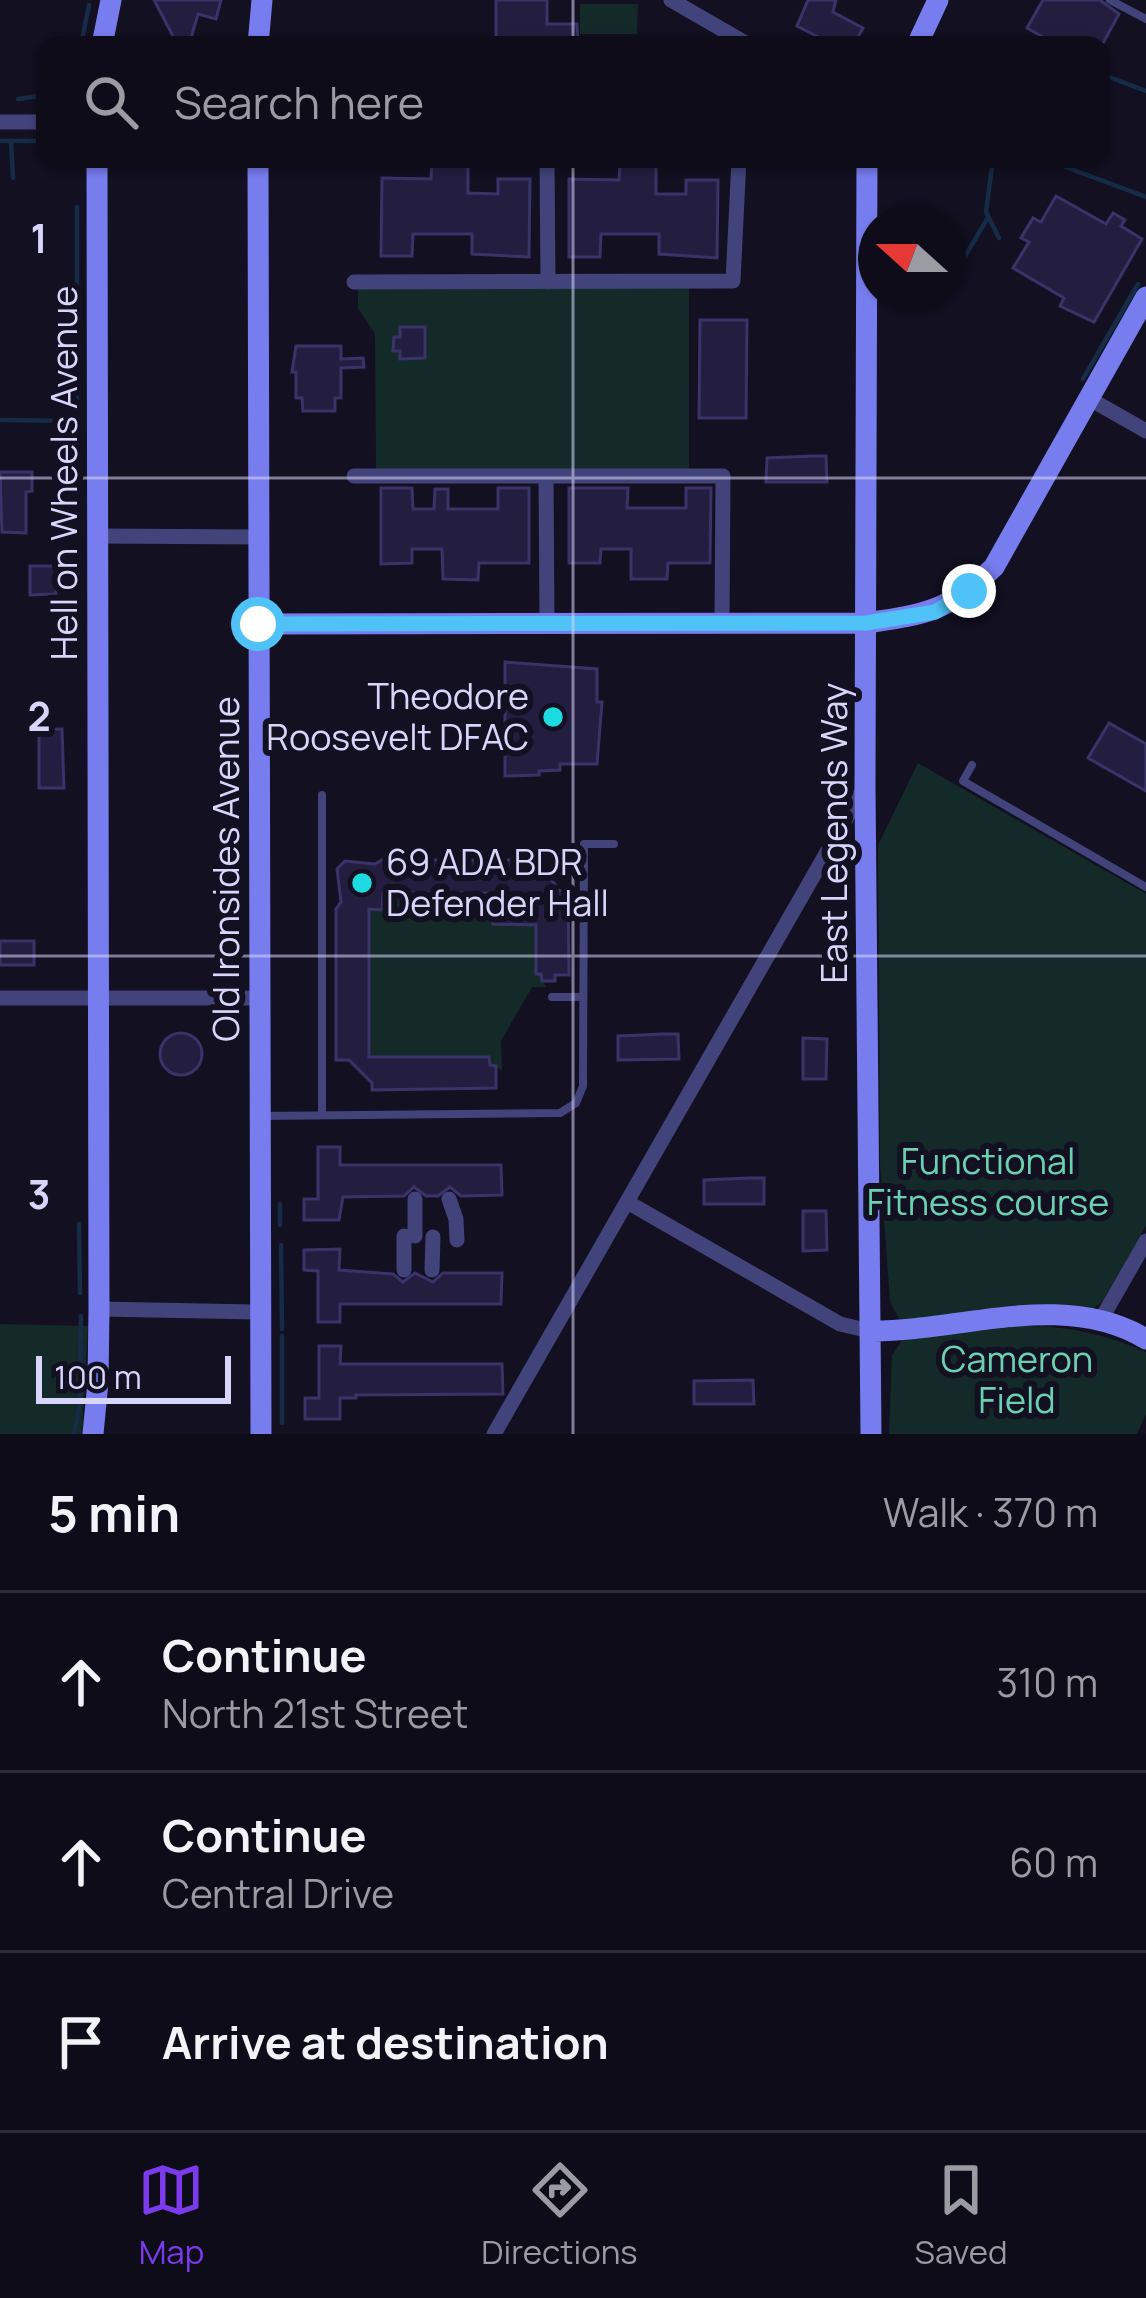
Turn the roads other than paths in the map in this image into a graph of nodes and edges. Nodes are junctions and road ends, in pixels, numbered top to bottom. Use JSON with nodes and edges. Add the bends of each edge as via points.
{"nodes":[{"id":1,"x":111,"y":0,"type":"edge"},
{"id":2,"x":262,"y":0,"type":"edge"},
{"id":3,"x":670,"y":0,"type":"edge"},
{"id":4,"x":938,"y":0,"type":"edge"},
{"id":5,"x":1110,"y":0,"type":"edge"},
{"id":6,"x":1146,"y":19,"type":"edge"},
{"id":7,"x":105,"y":36,"type":"edge"},
{"id":8,"x":259,"y":36,"type":"edge"},
{"id":9,"x":733,"y":36,"type":"edge"},
{"id":10,"x":921,"y":36,"type":"edge"},
{"id":11,"x":0,"y":122,"type":"edge"},
{"id":12,"x":36,"y":122,"type":"edge"},
{"id":13,"x":97,"y":168,"type":"edge"},
{"id":14,"x":258,"y":168,"type":"edge"},
{"id":15,"x":547,"y":168,"type":"edge"},
{"id":16,"x":739,"y":168,"type":"edge"},
{"id":17,"x":866,"y":168,"type":"edge"},
{"id":18,"x":354,"y":282,"type":"dead end"},
{"id":19,"x":548,"y":282,"type":"junction"},
{"id":20,"x":1146,"y":297,"type":"edge"},
{"id":21,"x":1088,"y":398,"type":"junction"},
{"id":22,"x":1146,"y":431,"type":"edge"},
{"id":23,"x":354,"y":476,"type":"dead end"},
{"id":24,"x":546,"y":476,"type":"junction"},
{"id":25,"x":98,"y":536,"type":"junction"},
{"id":26,"x":257,"y":537,"type":"junction"},
{"id":27,"x":722,"y":621,"type":"junction"},
{"id":28,"x":547,"y":622,"type":"junction"},
{"id":29,"x":866,"y":623,"type":"junction"},
{"id":30,"x":258,"y":624,"type":"junction"},
{"id":31,"x":972,"y":765,"type":"dead end"},
{"id":32,"x":865,"y":787,"type":"junction"},
{"id":33,"x":322,"y":794,"type":"dead end"},
{"id":34,"x":614,"y":844,"type":"dead end"},
{"id":35,"x":1146,"y":887,"type":"edge"},
{"id":36,"x":552,"y":997,"type":"dead end"},
{"id":37,"x":583,"y":997,"type":"junction"},
{"id":38,"x":0,"y":998,"type":"edge"},
{"id":39,"x":98,"y":998,"type":"junction"},
{"id":40,"x":259,"y":998,"type":"junction"},
{"id":41,"x":322,"y":1114,"type":"junction"},
{"id":42,"x":259,"y":1116,"type":"junction"},
{"id":43,"x":449,"y":1198,"type":"dead end"},
{"id":44,"x":416,"y":1199,"type":"dead end"},
{"id":45,"x":629,"y":1203,"type":"junction"},
{"id":46,"x":433,"y":1237,"type":"dead end"},
{"id":47,"x":457,"y":1240,"type":"dead end"},
{"id":48,"x":1146,"y":1241,"type":"edge"},
{"id":49,"x":404,"y":1270,"type":"dead end"},
{"id":50,"x":433,"y":1270,"type":"dead end"},
{"id":51,"x":99,"y":1309,"type":"junction"},
{"id":52,"x":261,"y":1312,"type":"junction"},
{"id":53,"x":1099,"y":1323,"type":"junction"},
{"id":54,"x":870,"y":1331,"type":"junction"},
{"id":55,"x":1146,"y":1340,"type":"edge"},
{"id":56,"x":93,"y":1434,"type":"edge"},
{"id":57,"x":261,"y":1434,"type":"edge"},
{"id":58,"x":494,"y":1434,"type":"edge"},
{"id":59,"x":871,"y":1434,"type":"edge"}],
"edges":[{"from":1,"to":7,"type":"street"},
{"from":2,"to":8,"type":"street"},
{"from":3,"to":9,"type":"street"},
{"from":4,"to":10,"type":"street"},
{"from":5,"to":6,"type":"lane"},
{"from":11,"to":12,"type":"street"},
{"from":13,"to":25,"type":"street","name":"Hell on Wheels Avenue"},
{"from":14,"to":26,"type":"street","name":"Old Ironsides Avenue"},
{"from":15,"to":19,"type":"street"},
{"from":16,"to":19,"type":"street","via":[[733,281]]},
{"from":17,"to":29,"type":"street","name":"East Legends Way"},
{"from":18,"to":19,"type":"street"},
{"from":20,"to":21,"type":"street"},
{"from":21,"to":22,"type":"street"},
{"from":21,"to":29,"type":"street","via":[[994,568],[935,612]]},
{"from":23,"to":24,"type":"street"},
{"from":24,"to":27,"type":"street","via":[[723,476]]},
{"from":24,"to":28,"type":"street"},
{"from":25,"to":26,"type":"street"},
{"from":25,"to":39,"type":"street","name":"Hell on Wheels Avenue"},
{"from":26,"to":30,"type":"street","name":"Old Ironsides Avenue"},
{"from":27,"to":28,"type":"street"},
{"from":27,"to":29,"type":"street"},
{"from":28,"to":30,"type":"street"},
{"from":29,"to":32,"type":"street","name":"East Legends Way"},
{"from":30,"to":40,"type":"street","name":"Old Ironsides Avenue"},
{"from":31,"to":35,"type":"lane","via":[[963,781]]},
{"from":32,"to":45,"type":"street"},
{"from":32,"to":54,"type":"street","name":"East Legends Way"},
{"from":33,"to":41,"type":"lane"},
{"from":34,"to":37,"type":"lane","via":[[584,844]]},
{"from":36,"to":37,"type":"lane"},
{"from":37,"to":41,"type":"lane","via":[[583,1085],[576,1103],[560,1113]]},
{"from":38,"to":39,"type":"street"},
{"from":39,"to":40,"type":"street"},
{"from":39,"to":51,"type":"street","name":"Hell on Wheels Avenue"},
{"from":40,"to":42,"type":"street","name":"Old Ironsides Avenue"},
{"from":41,"to":42,"type":"lane"},
{"from":42,"to":52,"type":"street","name":"Old Ironsides Avenue"},
{"from":43,"to":47,"type":"street"},
{"from":44,"to":49,"type":"street"},
{"from":45,"to":54,"type":"street","via":[[841,1324]]},
{"from":45,"to":58,"type":"street"},
{"from":46,"to":50,"type":"street"},
{"from":48,"to":53,"type":"street"},
{"from":51,"to":52,"type":"street"},
{"from":51,"to":56,"type":"street","name":"Hell on Wheels Avenue"},
{"from":52,"to":57,"type":"street","name":"Old Ironsides Avenue"},
{"from":53,"to":54,"type":"street","via":[[1040,1313]]},
{"from":53,"to":55,"type":"street"},
{"from":54,"to":59,"type":"street","name":"East Legends Way"}]}
